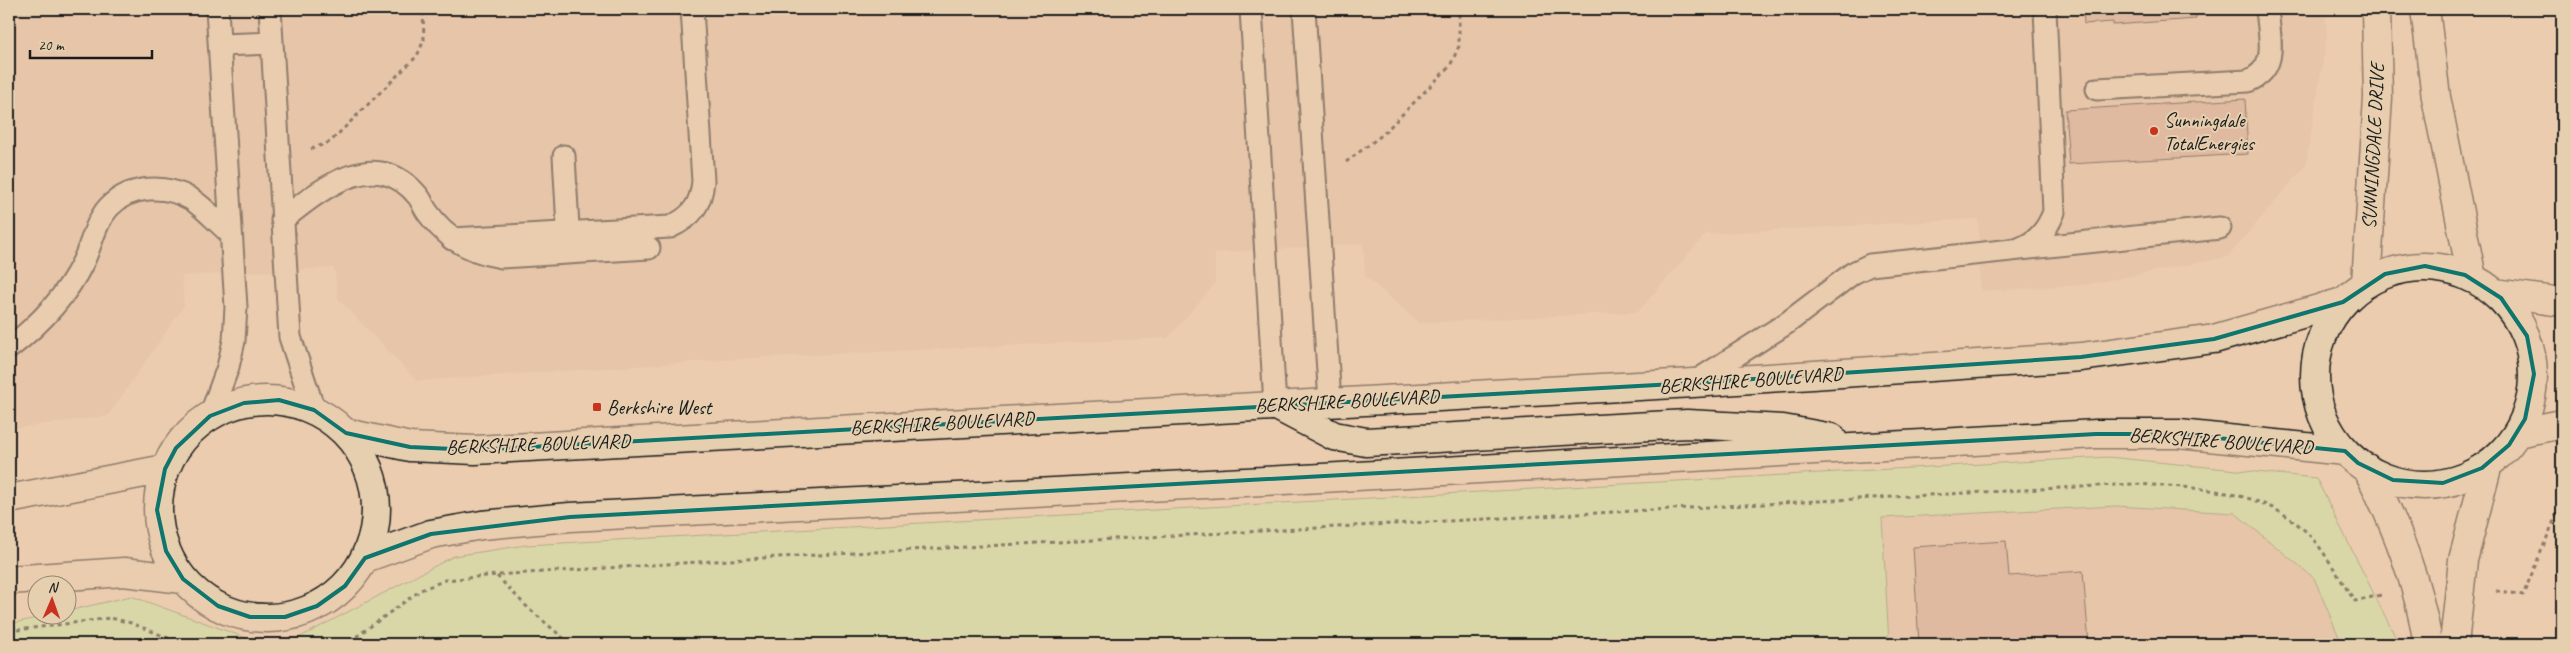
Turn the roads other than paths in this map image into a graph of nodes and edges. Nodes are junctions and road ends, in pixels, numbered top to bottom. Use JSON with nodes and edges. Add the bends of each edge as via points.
{"nodes":[{"id":1,"x":218,"y":9,"type":"edge"},
{"id":2,"x":270,"y":9,"type":"edge"},
{"id":3,"x":692,"y":9,"type":"edge"},
{"id":4,"x":1251,"y":9,"type":"edge"},
{"id":5,"x":1304,"y":9,"type":"edge"},
{"id":6,"x":2045,"y":9,"type":"edge"},
{"id":7,"x":2267,"y":9,"type":"edge"},
{"id":8,"x":2376,"y":9,"type":"edge"},
{"id":9,"x":2425,"y":9,"type":"edge"},
{"id":10,"x":272,"y":43,"type":"junction"},
{"id":11,"x":220,"y":45,"type":"junction"},
{"id":12,"x":2097,"y":89,"type":"dead end"},
{"id":13,"x":564,"y":156,"type":"dead end"},
{"id":14,"x":282,"y":220,"type":"junction"},
{"id":15,"x":2220,"y":228,"type":"dead end"},
{"id":16,"x":231,"y":234,"type":"junction"},
{"id":17,"x":569,"y":242,"type":"junction"},
{"id":18,"x":649,"y":248,"type":"dead end"},
{"id":19,"x":2018,"y":249,"type":"junction"},
{"id":20,"x":2472,"y":278,"type":"junction"},
{"id":21,"x":2366,"y":283,"type":"junction"},
{"id":22,"x":2495,"y":293,"type":"junction"},
{"id":23,"x":2343,"y":302,"type":"junction"},
{"id":24,"x":2562,"y":302,"type":"edge"},
{"id":25,"x":9,"y":348,"type":"edge"},
{"id":26,"x":1693,"y":384,"type":"junction"},
{"id":27,"x":1330,"y":402,"type":"junction"},
{"id":28,"x":1275,"y":405,"type":"junction"},
{"id":29,"x":314,"y":410,"type":"junction"},
{"id":30,"x":210,"y":416,"type":"junction"},
{"id":31,"x":2562,"y":424,"type":"edge"},
{"id":32,"x":346,"y":433,"type":"junction"},
{"id":33,"x":2518,"y":433,"type":"junction"},
{"id":34,"x":1873,"y":446,"type":"junction"},
{"id":35,"x":2345,"y":451,"type":"junction"},
{"id":36,"x":2488,"y":464,"type":"junction"},
{"id":37,"x":2368,"y":468,"type":"junction"},
{"id":38,"x":165,"y":469,"type":"junction"},
{"id":39,"x":9,"y":499,"type":"edge"},
{"id":40,"x":365,"y":558,"type":"junction"},
{"id":41,"x":183,"y":579,"type":"junction"},
{"id":42,"x":9,"y":580,"type":"edge"},
{"id":43,"x":2428,"y":644,"type":"edge"},
{"id":44,"x":2454,"y":644,"type":"edge"}],
"edges":[{"from":1,"to":11,"type":"lane"},
{"from":2,"to":10,"type":"lane"},
{"from":3,"to":17,"type":"lane","via":[[703,181],[702,195],[696,208],[686,220],[670,227]]},
{"from":4,"to":28,"type":"lane"},
{"from":5,"to":27,"type":"lane"},
{"from":6,"to":19,"type":"lane","via":[[2054,212],[2044,233],[2033,243]]},
{"from":7,"to":12,"type":"lane","via":[[2270,56],[2264,72],[2257,78]]},
{"from":8,"to":21,"type":"street","name":"SUNNINGDALE DRIVE","via":[[2378,98]]},
{"from":9,"to":20,"type":"street","via":[[2436,97]]},
{"from":10,"to":11,"type":"lane"},
{"from":10,"to":14,"type":"lane"},
{"from":11,"to":16,"type":"lane"},
{"from":13,"to":17,"type":"lane"},
{"from":14,"to":17,"type":"lane","via":[[339,179],[355,173],[373,172],[406,184],[438,226],[452,239],[477,251],[501,256]]},
{"from":14,"to":29,"type":"lane","via":[[290,336]]},
{"from":15,"to":19,"type":"lane"},
{"from":16,"to":25,"type":"lane","via":[[191,199],[170,190],[146,189],[126,194],[110,207],[100,221],[83,262],[66,291],[42,320]]},
{"from":16,"to":30,"type":"lane","via":[[236,307],[234,341]]},
{"from":17,"to":18,"type":"lane"},
{"from":19,"to":26,"type":"lane","via":[[1880,263],[1861,268],[1786,323]]},
{"from":20,"to":21,"type":"street","via":[[2446,268],[2418,267],[2384,274]]},
{"from":20,"to":22,"type":"street"},
{"from":21,"to":23,"type":"street"},
{"from":22,"to":24,"type":"street"},
{"from":22,"to":33,"type":"street","via":[[2520,322],[2533,358],[2532,397]]},
{"from":23,"to":26,"type":"street","name":"BERKSHIRE BOULEVARD","via":[[2214,339],[2133,352]]},
{"from":23,"to":35,"type":"street","via":[[2322,337],[2315,377],[2323,417]]},
{"from":26,"to":27,"type":"street","name":"BERKSHIRE BOULEVARD"},
{"from":27,"to":28,"type":"street","name":"BERKSHIRE BOULEVARD"},
{"from":28,"to":32,"type":"street","name":"BERKSHIRE BOULEVARD","via":[[475,450],[410,446]]},
{"from":28,"to":34,"type":"street","via":[[1334,436],[1366,442],[1687,424],[1783,429]]},
{"from":29,"to":30,"type":"street","via":[[279,400],[244,402]]},
{"from":29,"to":32,"type":"street"},
{"from":30,"to":38,"type":"street","via":[[191,430]]},
{"from":31,"to":33,"type":"street"},
{"from":32,"to":40,"type":"street","via":[[365,460],[376,492],[376,527]]},
{"from":33,"to":36,"type":"street"},
{"from":34,"to":35,"type":"street","name":"BERKSHIRE BOULEVARD","via":[[2096,434],[2179,434]]},
{"from":34,"to":40,"type":"street","name":"BERKSHIRE BOULEVARD","via":[[1332,478],[570,517],[482,525],[430,534]]},
{"from":35,"to":37,"type":"street"},
{"from":36,"to":37,"type":"street","via":[[2456,480],[2422,485],[2393,480]]},
{"from":36,"to":44,"type":"street","via":[[2463,560]]},
{"from":37,"to":43,"type":"street","via":[[2408,559]]},
{"from":38,"to":39,"type":"street"},
{"from":38,"to":41,"type":"street","via":[[157,510],[166,551]]},
{"from":40,"to":41,"type":"street","via":[[345,586],[317,606],[285,617],[250,617],[218,606]]},
{"from":41,"to":42,"type":"street","via":[[124,572]]}]}
